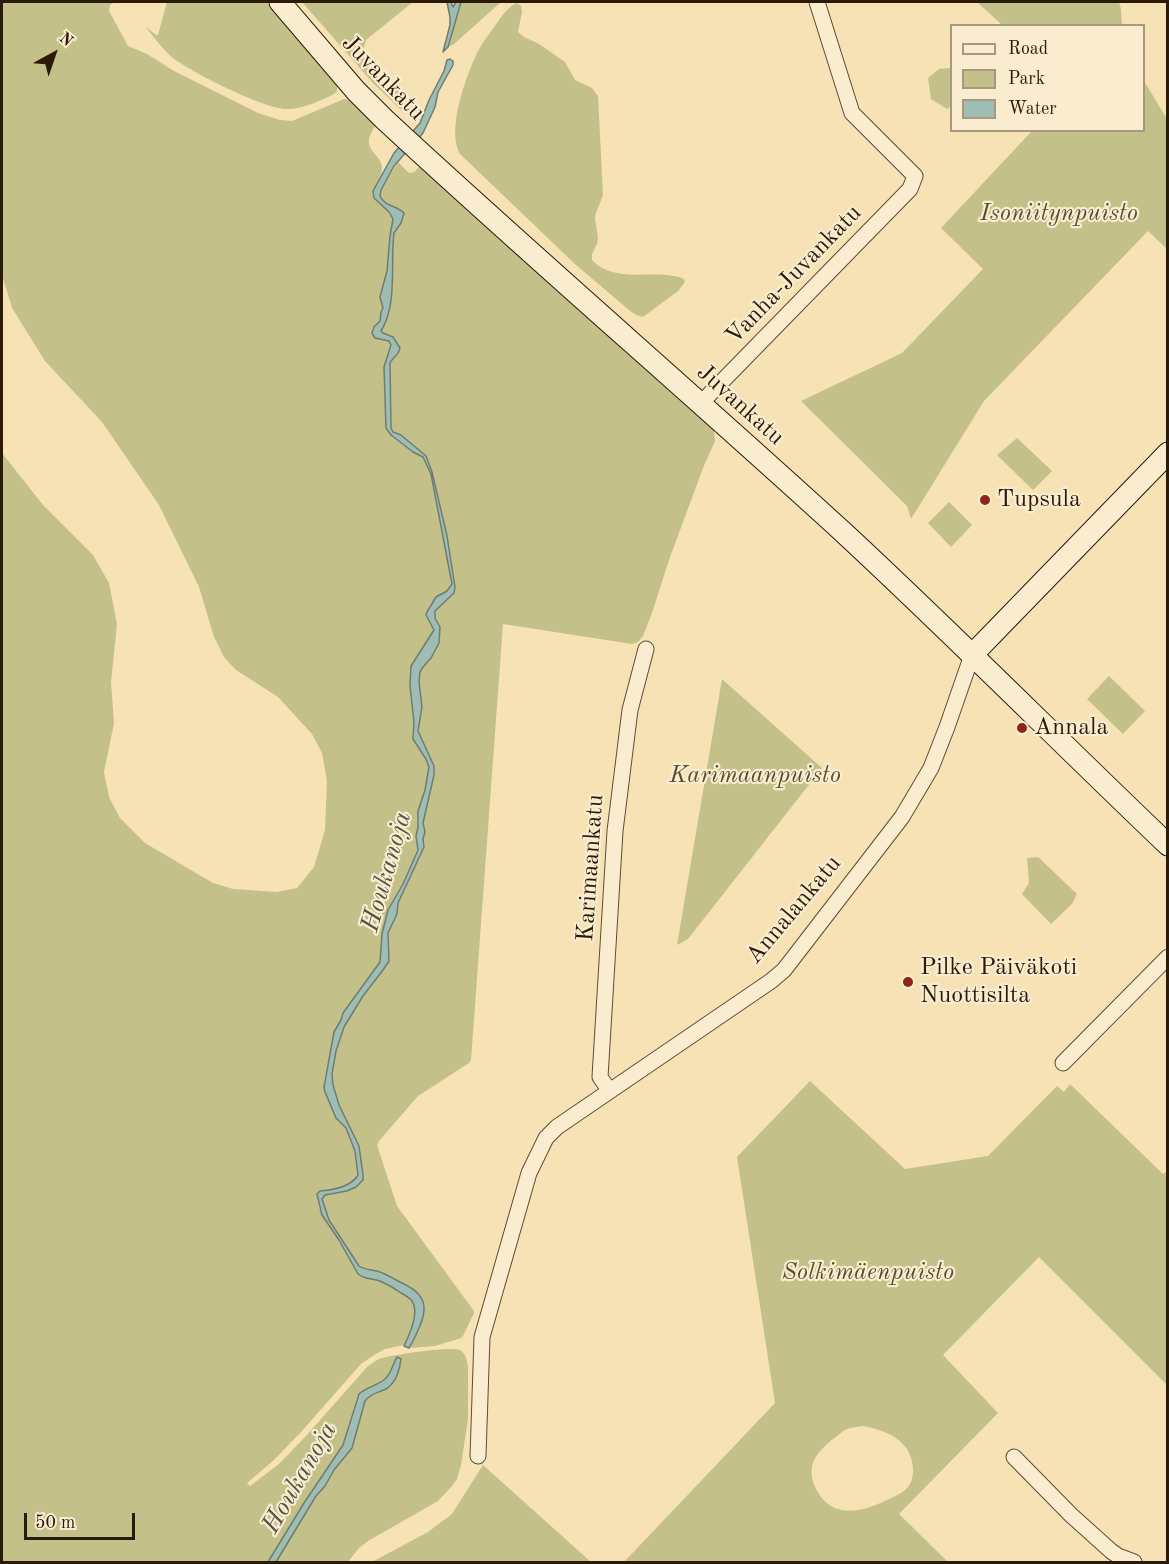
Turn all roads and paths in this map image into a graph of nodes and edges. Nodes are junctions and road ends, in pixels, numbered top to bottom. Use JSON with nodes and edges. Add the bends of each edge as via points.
{"nodes":[{"id":1,"x":280,"y":2,"type":"edge"},
{"id":2,"x":817,"y":2,"type":"edge"},
{"id":3,"x":701,"y":403,"type":"junction"},
{"id":4,"x":1167,"y":453,"type":"edge"},
{"id":5,"x":646,"y":649,"type":"dead end"},
{"id":6,"x":972,"y":655,"type":"junction"},
{"id":7,"x":1167,"y":845,"type":"edge"},
{"id":8,"x":1167,"y":957,"type":"edge"},
{"id":9,"x":1063,"y":1063,"type":"dead end"},
{"id":10,"x":609,"y":1090,"type":"junction"},
{"id":11,"x":478,"y":1456,"type":"dead end"},
{"id":12,"x":1014,"y":1457,"type":"dead end"},
{"id":13,"x":1134,"y":1563,"type":"edge"}],
"edges":[{"from":1,"to":3,"type":"main road","name":"Juvankatu","via":[[384,119]]},
{"from":2,"to":3,"type":"street","name":"Vanha-Juvankatu","via":[[852,113],[915,176],[910,189]]},
{"from":3,"to":6,"type":"main road","name":"Juvankatu"},
{"from":4,"to":6,"type":"main road","name":"Annalankatu"},
{"from":5,"to":10,"type":"street","name":"Karimaankatu","via":[[630,710],[615,831],[600,1077]]},
{"from":6,"to":7,"type":"main road","name":"Juvankatu"},
{"from":6,"to":10,"type":"street","name":"Annalankatu","via":[[935,758],[902,817],[784,970]]},
{"from":8,"to":9,"type":"street"},
{"from":10,"to":11,"type":"street","name":"Annalankatu","via":[[546,1138],[529,1173],[482,1337]]},
{"from":12,"to":13,"type":"street","via":[[1111,1551]]}]}
